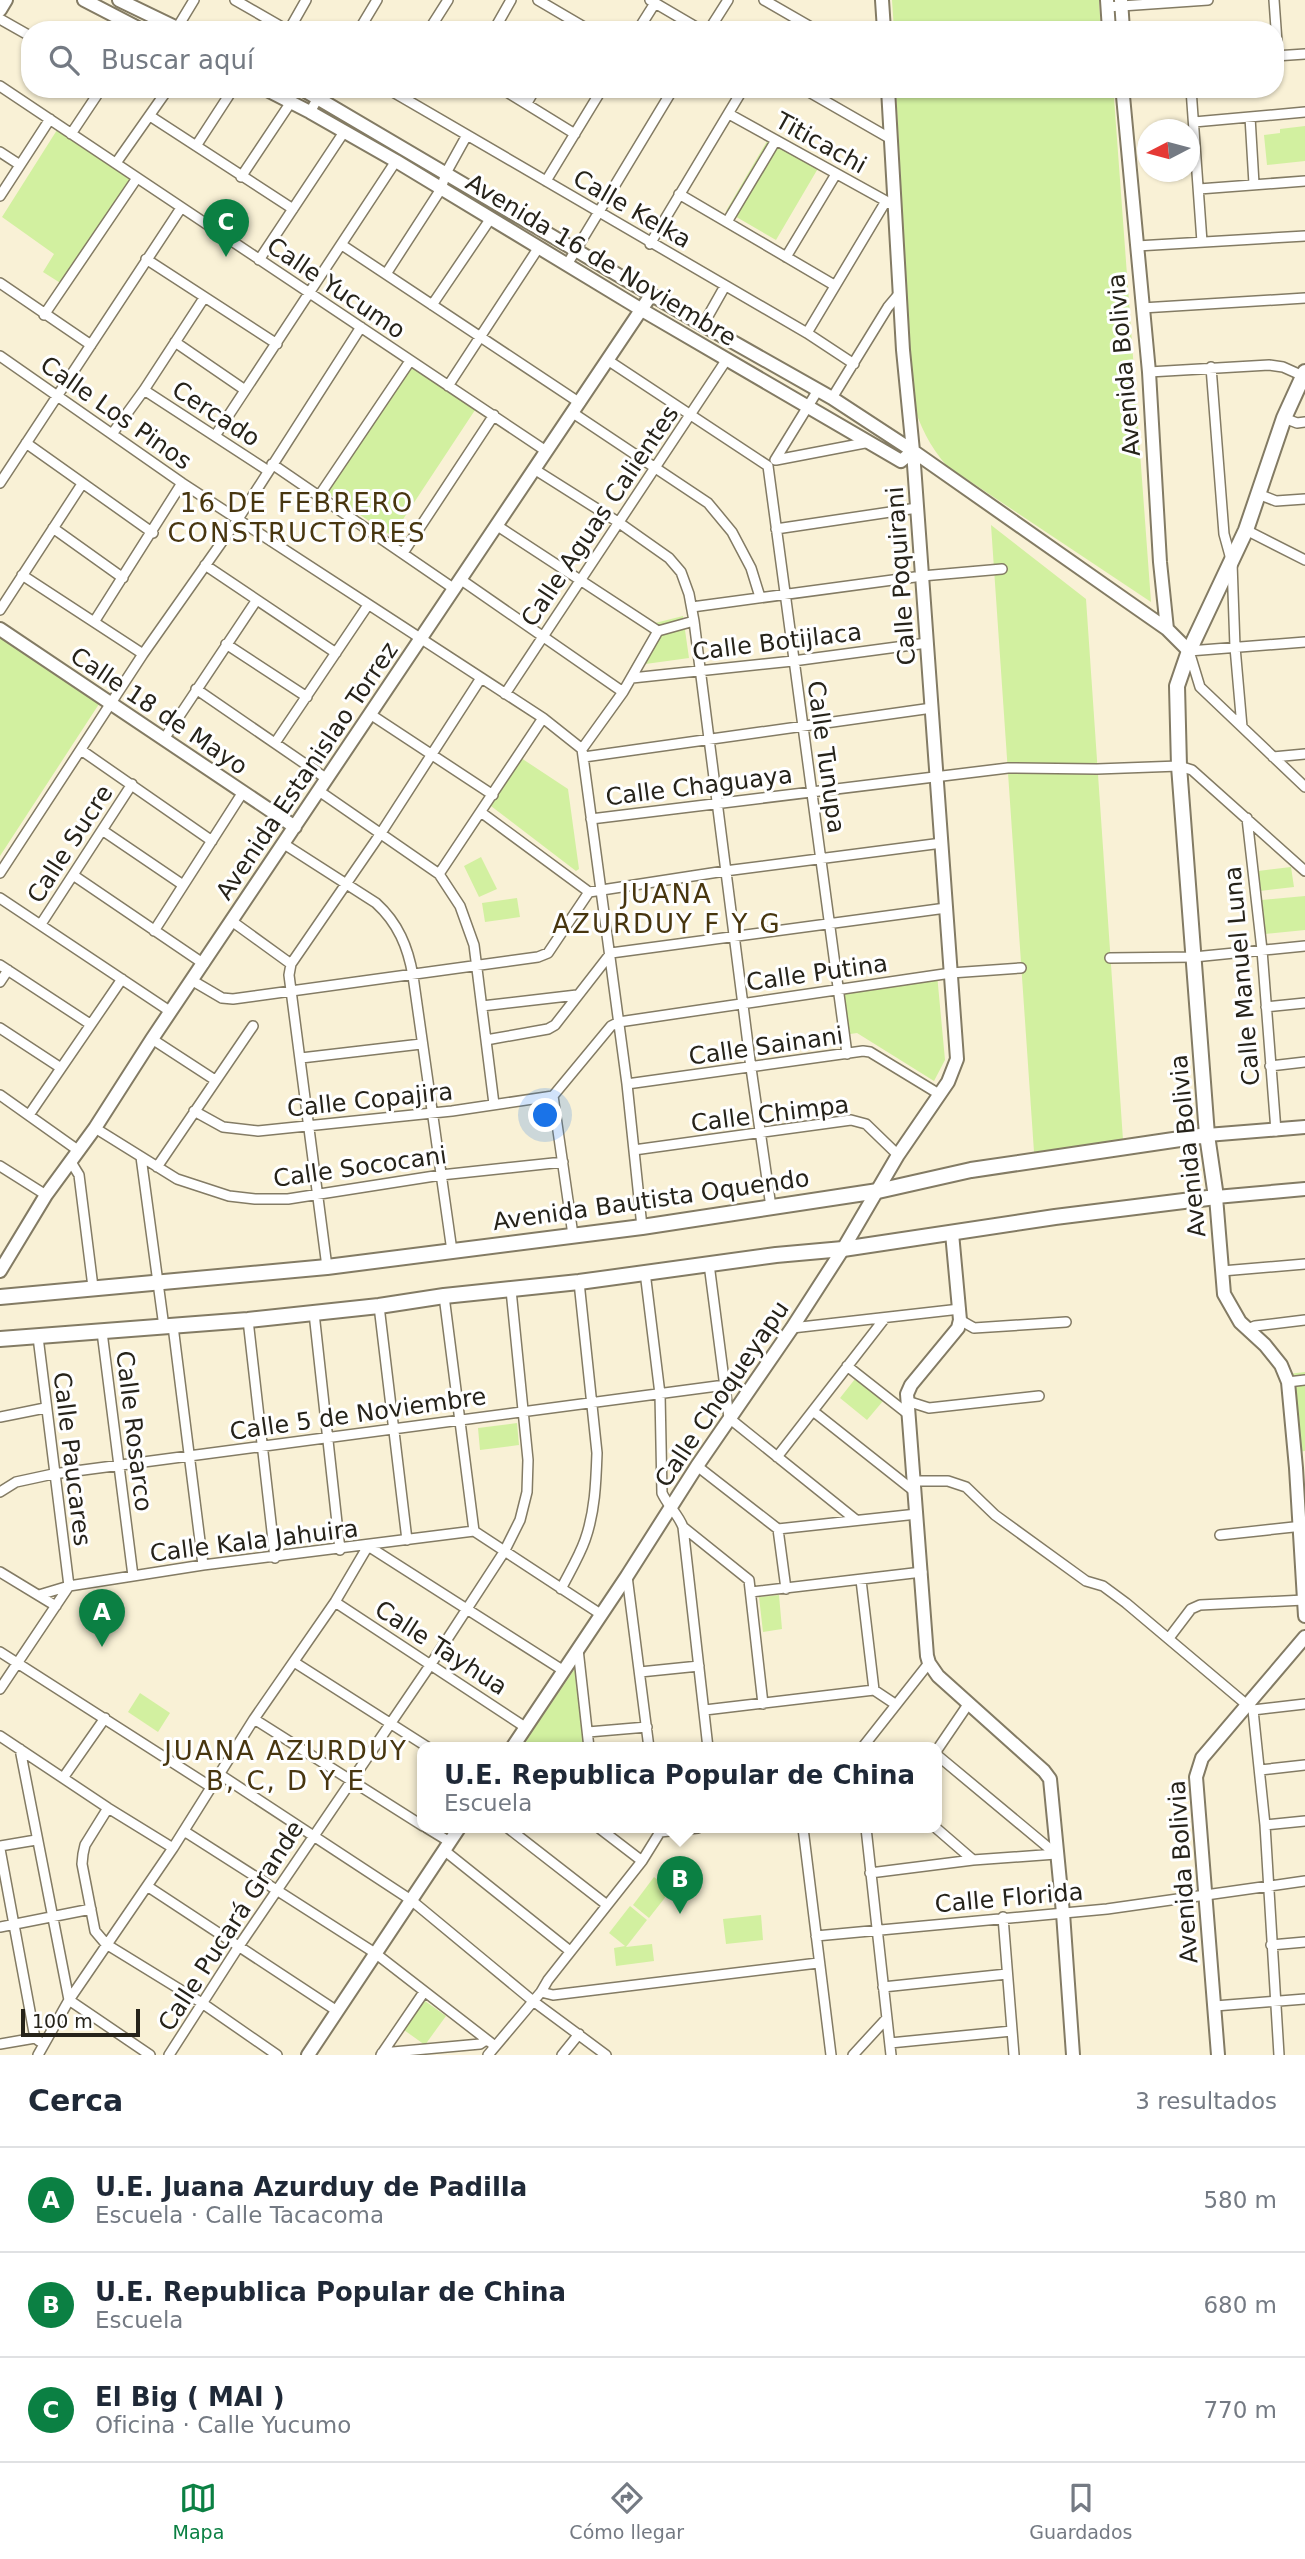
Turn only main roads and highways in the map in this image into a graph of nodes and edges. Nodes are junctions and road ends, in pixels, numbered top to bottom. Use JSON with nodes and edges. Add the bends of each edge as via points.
{"nodes":[{"id":1,"x":1304,"y":374,"type":"edge"},
{"id":2,"x":1207,"y":1135,"type":"junction"},
{"id":3,"x":0,"y":1297,"type":"edge"},
{"id":4,"x":0,"y":1339,"type":"edge"}],
"edges":[{"from":1,"to":2,"type":"main road","name":"Avenida Bolivia","via":[[1284,418],[1247,530],[1189,651],[1177,687]]},
{"from":2,"to":3,"type":"main road","name":"Avenida Bautista Oquendo","via":[[642,1227],[327,1267]]},
{"from":2,"to":4,"type":"main road","name":"Avenida Bolivia","via":[[1216,1197],[843,1250],[379,1306]]}]}
